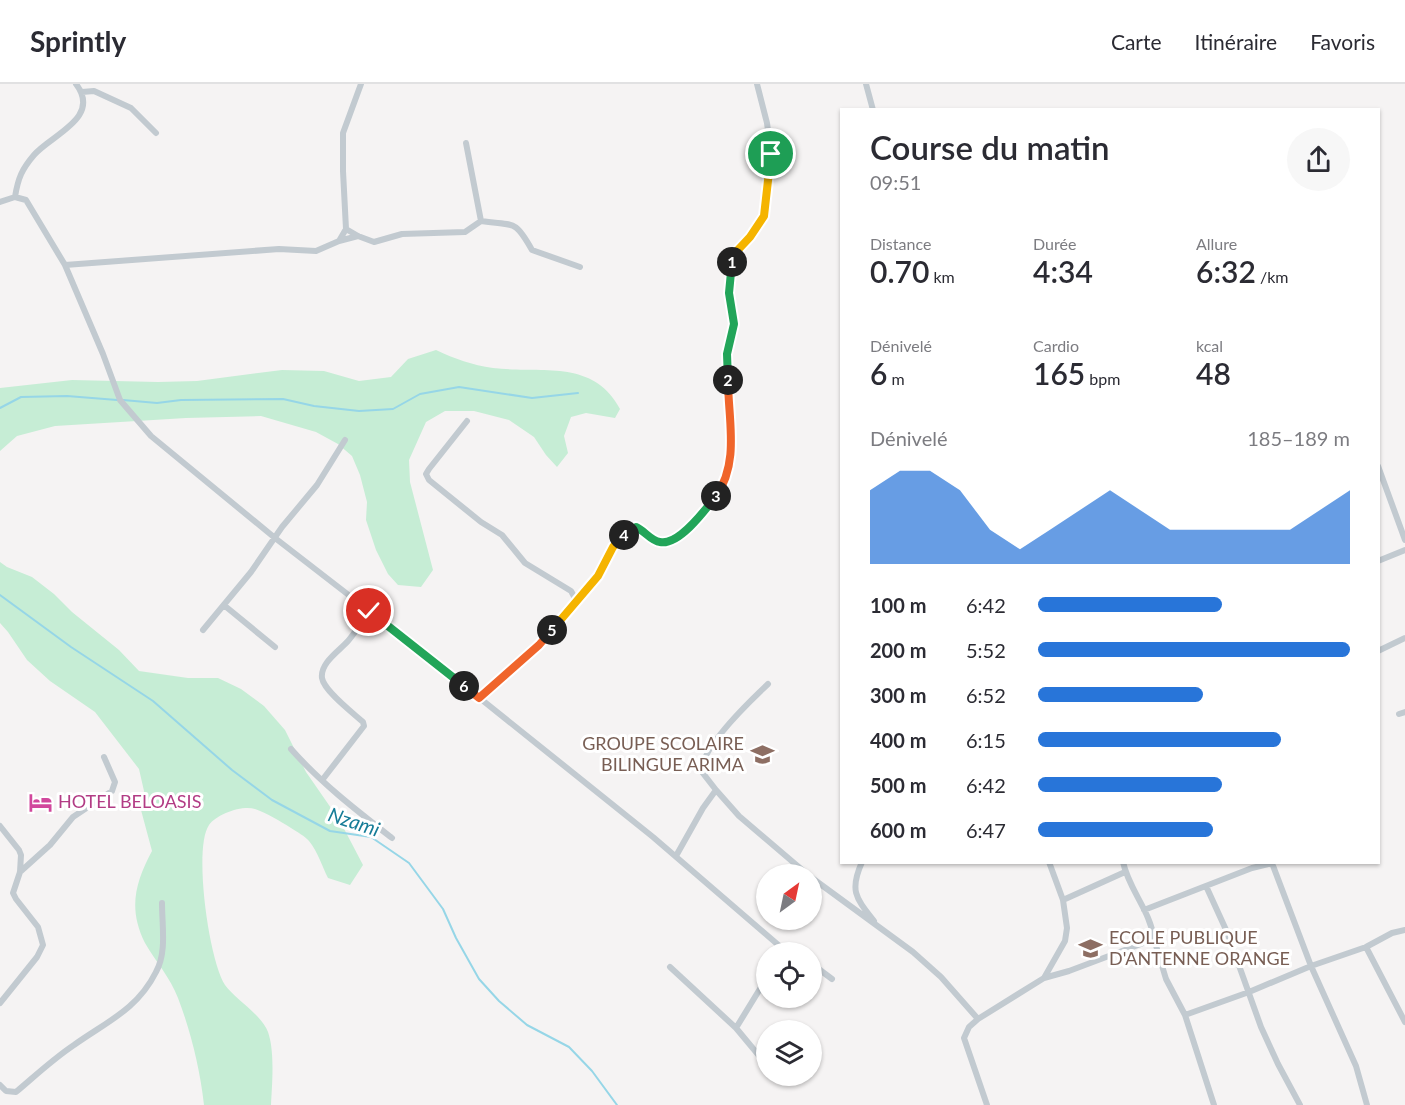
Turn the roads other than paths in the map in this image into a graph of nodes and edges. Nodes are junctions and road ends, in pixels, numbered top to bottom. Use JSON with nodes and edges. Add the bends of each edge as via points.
{"nodes":[{"id":1,"x":76,"y":84,"type":"edge"},
{"id":2,"x":362,"y":84,"type":"edge"},
{"id":3,"x":757,"y":84,"type":"edge"},
{"id":4,"x":866,"y":84,"type":"edge"},
{"id":5,"x":82,"y":92,"type":"junction"},
{"id":6,"x":872,"y":108,"type":"edge"},
{"id":7,"x":156,"y":133,"type":"dead end"},
{"id":8,"x":466,"y":143,"type":"dead end"},
{"id":9,"x":15,"y":197,"type":"junction"},
{"id":10,"x":0,"y":202,"type":"edge"},
{"id":11,"x":481,"y":221,"type":"junction"},
{"id":12,"x":346,"y":229,"type":"junction"},
{"id":13,"x":358,"y":237,"type":"junction"},
{"id":14,"x":339,"y":241,"type":"junction"},
{"id":15,"x":65,"y":265,"type":"junction"},
{"id":16,"x":580,"y":267,"type":"dead end"},
{"id":17,"x":467,"y":422,"type":"dead end"},
{"id":18,"x":345,"y":440,"type":"dead end"},
{"id":19,"x":1380,"y":473,"type":"edge"},
{"id":20,"x":275,"y":538,"type":"junction"},
{"id":21,"x":1405,"y":540,"type":"edge"},
{"id":22,"x":1405,"y":550,"type":"edge"},
{"id":23,"x":1380,"y":560,"type":"edge"},
{"id":24,"x":576,"y":600,"type":"junction"},
{"id":25,"x":225,"y":606,"type":"junction"},
{"id":26,"x":369,"y":611,"type":"junction"},
{"id":27,"x":203,"y":630,"type":"dead end"},
{"id":28,"x":1405,"y":638,"type":"edge"},
{"id":29,"x":274,"y":647,"type":"dead end"},
{"id":30,"x":1380,"y":650,"type":"edge"},
{"id":31,"x":768,"y":684,"type":"dead end"},
{"id":32,"x":479,"y":698,"type":"junction"},
{"id":33,"x":291,"y":748,"type":"dead end"},
{"id":34,"x":104,"y":757,"type":"dead end"},
{"id":35,"x":323,"y":779,"type":"junction"},
{"id":36,"x":717,"y":790,"type":"junction"},
{"id":37,"x":0,"y":826,"type":"edge"},
{"id":38,"x":392,"y":838,"type":"dead end"},
{"id":39,"x":676,"y":856,"type":"junction"},
{"id":40,"x":795,"y":864,"type":"edge"},
{"id":41,"x":860,"y":864,"type":"edge"},
{"id":42,"x":1050,"y":864,"type":"edge"},
{"id":43,"x":1123,"y":864,"type":"edge"},
{"id":44,"x":1269,"y":864,"type":"edge"},
{"id":45,"x":1273,"y":864,"type":"edge"},
{"id":46,"x":20,"y":872,"type":"junction"},
{"id":47,"x":1125,"y":872,"type":"junction"},
{"id":48,"x":822,"y":885,"type":"edge"},
{"id":49,"x":1206,"y":886,"type":"junction"},
{"id":50,"x":1063,"y":900,"type":"junction"},
{"id":51,"x":162,"y":903,"type":"dead end"},
{"id":52,"x":1144,"y":910,"type":"junction"},
{"id":53,"x":878,"y":927,"type":"junction"},
{"id":54,"x":1405,"y":930,"type":"edge"},
{"id":55,"x":1154,"y":939,"type":"junction"},
{"id":56,"x":772,"y":942,"type":"edge"},
{"id":57,"x":1366,"y":947,"type":"junction"},
{"id":58,"x":1311,"y":966,"type":"junction"},
{"id":59,"x":670,"y":967,"type":"dead end"},
{"id":60,"x":822,"y":972,"type":"edge"},
{"id":61,"x":1044,"y":978,"type":"junction"},
{"id":62,"x":832,"y":979,"type":"dead end"},
{"id":63,"x":1249,"y":992,"type":"junction"},
{"id":64,"x":756,"y":995,"type":"edge"},
{"id":65,"x":0,"y":1003,"type":"edge"},
{"id":66,"x":1185,"y":1015,"type":"junction"},
{"id":67,"x":978,"y":1019,"type":"junction"},
{"id":68,"x":1405,"y":1022,"type":"edge"},
{"id":69,"x":736,"y":1028,"type":"junction"},
{"id":70,"x":756,"y":1052,"type":"edge"},
{"id":71,"x":0,"y":1085,"type":"edge"},
{"id":72,"x":987,"y":1105,"type":"edge"},
{"id":73,"x":1214,"y":1105,"type":"edge"},
{"id":74,"x":1300,"y":1105,"type":"edge"},
{"id":75,"x":1367,"y":1105,"type":"edge"}],
"edges":[{"from":1,"to":5,"type":"street"},
{"from":2,"to":12,"type":"street","via":[[344,133]]},
{"from":3,"to":24,"type":"street","via":[[771,154],[764,216],[735,253],[731,267],[729,293],[734,324],[727,354],[732,430],[724,484],[705,511],[672,541],[655,541],[636,527],[621,536],[598,576]]},
{"from":4,"to":6,"type":"street"},
{"from":5,"to":7,"type":"street","via":[[94,91],[131,108]]},
{"from":5,"to":9,"type":"street","via":[[77,121],[36,153],[18,177]]},
{"from":8,"to":11,"type":"street"},
{"from":9,"to":10,"type":"street"},
{"from":9,"to":15,"type":"street","via":[[26,200]]},
{"from":11,"to":13,"type":"street","via":[[455,234],[402,234],[374,242]]},
{"from":11,"to":16,"type":"street","via":[[514,225],[532,250]]},
{"from":12,"to":13,"type":"street"},
{"from":12,"to":14,"type":"street"},
{"from":13,"to":14,"type":"street"},
{"from":14,"to":15,"type":"street","via":[[316,251],[279,249]]},
{"from":15,"to":20,"type":"street","via":[[120,400],[151,436]]},
{"from":17,"to":24,"type":"street","via":[[429,469],[429,480],[502,535],[525,563],[571,591]]},
{"from":18,"to":20,"type":"street"},
{"from":19,"to":21,"type":"street"},
{"from":20,"to":25,"type":"street"},
{"from":20,"to":26,"type":"street"},
{"from":22,"to":23,"type":"street"},
{"from":24,"to":32,"type":"street","via":[[539,645]]},
{"from":25,"to":27,"type":"street"},
{"from":25,"to":29,"type":"street"},
{"from":26,"to":32,"type":"street"},
{"from":26,"to":35,"type":"street","via":[[323,670],[326,687],[364,726]]},
{"from":28,"to":30,"type":"street"},
{"from":31,"to":36,"type":"street","via":[[736,713],[702,760],[702,772]]},
{"from":32,"to":39,"type":"street"},
{"from":33,"to":35,"type":"street","via":[[312,773]]},
{"from":34,"to":46,"type":"street","via":[[115,782],[111,791],[79,811]]},
{"from":35,"to":38,"type":"street"},
{"from":36,"to":39,"type":"street"},
{"from":36,"to":40,"type":"street","via":[[739,816]]},
{"from":37,"to":46,"type":"street","via":[[19,850]]},
{"from":39,"to":56,"type":"street"},
{"from":41,"to":53,"type":"street","via":[[854,890]]},
{"from":42,"to":50,"type":"street"},
{"from":43,"to":47,"type":"street"},
{"from":44,"to":49,"type":"street"},
{"from":45,"to":58,"type":"street"},
{"from":46,"to":65,"type":"street","via":[[13,893],[38,927],[43,945]]},
{"from":47,"to":50,"type":"street"},
{"from":47,"to":52,"type":"street"},
{"from":48,"to":53,"type":"street"},
{"from":49,"to":52,"type":"street"},
{"from":49,"to":63,"type":"street"},
{"from":50,"to":61,"type":"street","via":[[1065,941]]},
{"from":51,"to":71,"type":"street","via":[[163,948],[157,972],[136,1002],[16,1092],[6,1091]]},
{"from":52,"to":55,"type":"street"},
{"from":53,"to":67,"type":"street","via":[[941,977]]},
{"from":54,"to":57,"type":"street"},
{"from":55,"to":61,"type":"street"},
{"from":55,"to":66,"type":"street","via":[[1166,979]]},
{"from":57,"to":58,"type":"street"},
{"from":57,"to":68,"type":"street"},
{"from":58,"to":63,"type":"street"},
{"from":58,"to":75,"type":"street","via":[[1356,1066]]},
{"from":59,"to":69,"type":"street"},
{"from":60,"to":62,"type":"street"},
{"from":61,"to":67,"type":"street"},
{"from":63,"to":66,"type":"street"},
{"from":63,"to":74,"type":"street","via":[[1278,1064]]},
{"from":64,"to":69,"type":"street"},
{"from":66,"to":73,"type":"street"},
{"from":67,"to":72,"type":"street","via":[[964,1038]]},
{"from":69,"to":70,"type":"street"}]}
